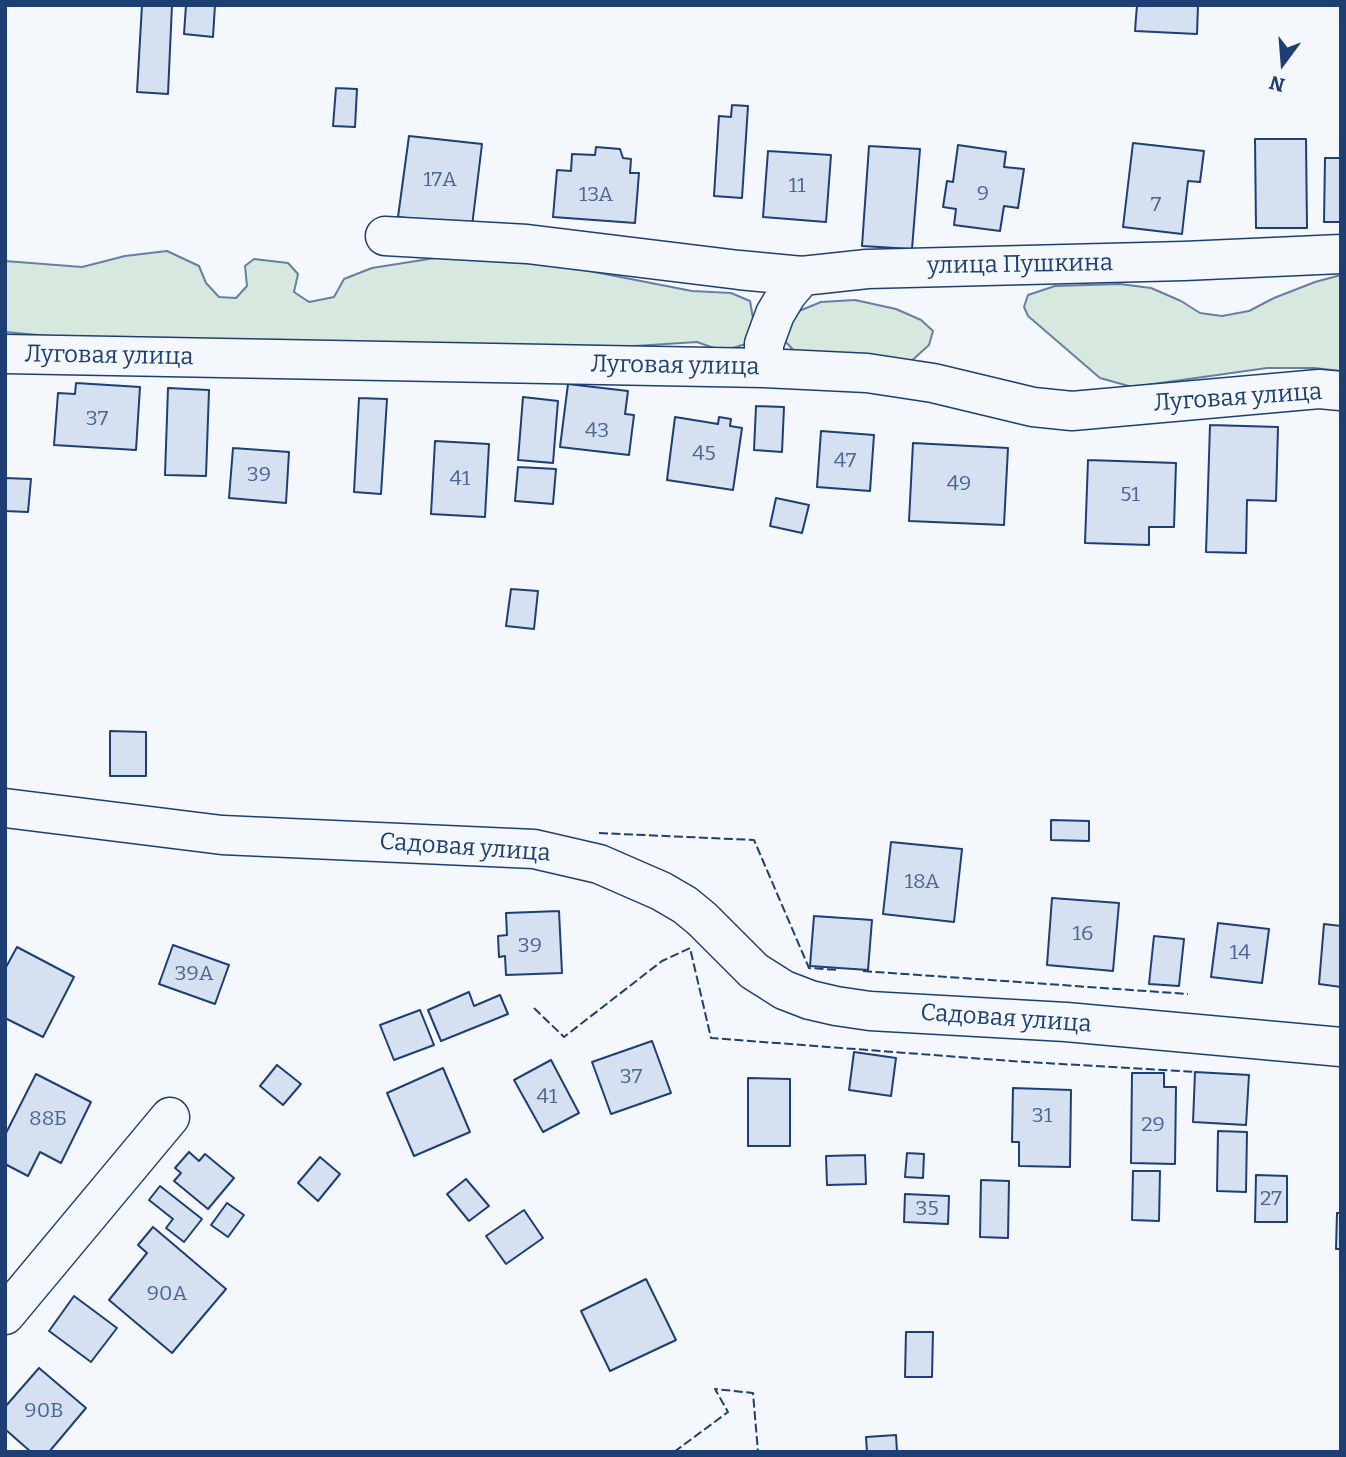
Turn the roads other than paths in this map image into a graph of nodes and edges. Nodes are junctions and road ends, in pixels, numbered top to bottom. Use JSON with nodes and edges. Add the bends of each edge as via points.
{"nodes":[{"id":1,"x":385,"y":236,"type":"dead end"},
{"id":2,"x":1341,"y":254,"type":"edge"},
{"id":3,"x":802,"y":276,"type":"junction"},
{"id":4,"x":5,"y":354,"type":"edge"},
{"id":5,"x":764,"y":368,"type":"junction"},
{"id":6,"x":1341,"y":391,"type":"edge"},
{"id":7,"x":5,"y":808,"type":"edge"},
{"id":8,"x":1341,"y":1046,"type":"edge"},
{"id":9,"x":170,"y":1117,"type":"dead end"},
{"id":10,"x":5,"y":1315,"type":"edge"}],
"edges":[{"from":1,"to":3,"type":"street","name":"улица Пушкина","via":[[527,244]]},
{"from":2,"to":3,"type":"street","name":"улица Пушкина","via":[[867,269]]},
{"from":3,"to":5,"type":"street","via":[[775,314],[764,344]]},
{"from":4,"to":5,"type":"street","name":"Луговая улица"},
{"from":5,"to":6,"type":"street","name":"Луговая улица","via":[[880,374],[1072,411],[1319,389]]},
{"from":7,"to":8,"type":"street","name":"Садовая улица","via":[[222,835],[534,849],[599,863],[661,891],[702,919],[754,971],[810,1000],[870,1011]]},
{"from":9,"to":10,"type":"street"}]}
